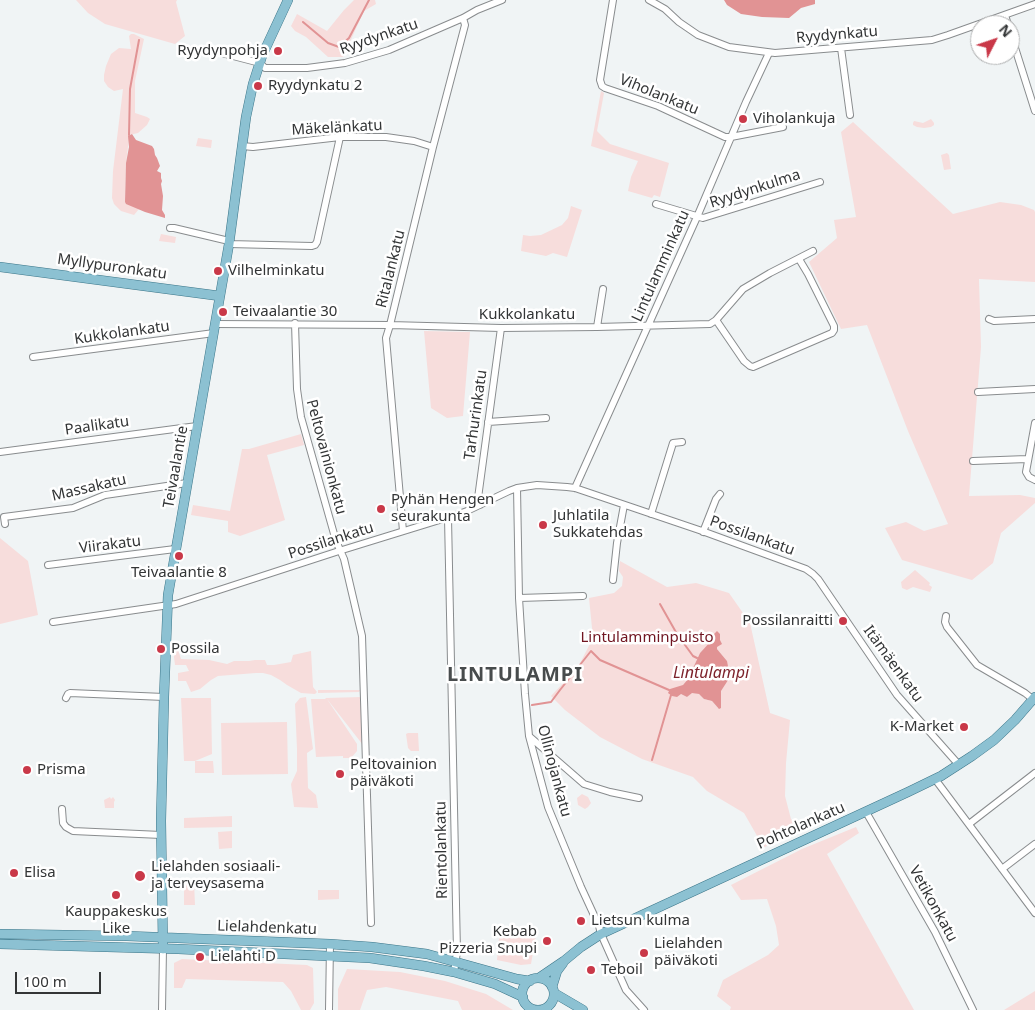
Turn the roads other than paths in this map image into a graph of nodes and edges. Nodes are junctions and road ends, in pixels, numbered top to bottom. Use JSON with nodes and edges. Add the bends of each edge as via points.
{"nodes":[{"id":1,"x":288,"y":0,"type":"edge"},
{"id":2,"x":502,"y":0,"type":"edge"},
{"id":3,"x":613,"y":0,"type":"edge"},
{"id":4,"x":649,"y":0,"type":"edge"},
{"id":5,"x":1035,"y":4,"type":"edge"},
{"id":6,"x":1005,"y":15,"type":"edge"},
{"id":7,"x":463,"y":18,"type":"junction"},
{"id":8,"x":970,"y":27,"type":"edge"},
{"id":9,"x":841,"y":48,"type":"junction"},
{"id":10,"x":206,"y":49,"type":"dead end"},
{"id":11,"x":769,"y":53,"type":"junction"},
{"id":12,"x":260,"y":63,"type":"junction"},
{"id":13,"x":1020,"y":64,"type":"edge"},
{"id":14,"x":1035,"y":111,"type":"edge"},
{"id":15,"x":850,"y":115,"type":"dead end"},
{"id":16,"x":783,"y":127,"type":"dead end"},
{"id":17,"x":340,"y":137,"type":"junction"},
{"id":18,"x":731,"y":138,"type":"junction"},
{"id":19,"x":242,"y":146,"type":"junction"},
{"id":20,"x":433,"y":147,"type":"junction"},
{"id":21,"x":820,"y":182,"type":"dead end"},
{"id":22,"x":656,"y":204,"type":"dead end"},
{"id":23,"x":697,"y":217,"type":"junction"},
{"id":24,"x":170,"y":228,"type":"dead end"},
{"id":25,"x":229,"y":243,"type":"junction"},
{"id":26,"x":813,"y":251,"type":"dead end"},
{"id":27,"x":799,"y":259,"type":"junction"},
{"id":28,"x":0,"y":266,"type":"edge"},
{"id":29,"x":603,"y":289,"type":"dead end"},
{"id":30,"x":220,"y":296,"type":"junction"},
{"id":31,"x":990,"y":319,"type":"dead end"},
{"id":32,"x":716,"y":320,"type":"junction"},
{"id":33,"x":1035,"y":320,"type":"edge"},
{"id":34,"x":296,"y":323,"type":"junction"},
{"id":35,"x":390,"y":325,"type":"junction"},
{"id":36,"x":648,"y":326,"type":"junction"},
{"id":37,"x":597,"y":327,"type":"junction"},
{"id":38,"x":215,"y":328,"type":"junction"},
{"id":39,"x":501,"y":328,"type":"junction"},
{"id":40,"x":33,"y":357,"type":"dead end"},
{"id":41,"x":1035,"y":389,"type":"edge"},
{"id":42,"x":978,"y":392,"type":"dead end"},
{"id":43,"x":546,"y":418,"type":"dead end"},
{"id":44,"x":488,"y":422,"type":"junction"},
{"id":45,"x":1035,"y":423,"type":"edge"},
{"id":46,"x":197,"y":426,"type":"junction"},
{"id":47,"x":682,"y":442,"type":"dead end"},
{"id":48,"x":0,"y":452,"type":"edge"},
{"id":49,"x":1027,"y":459,"type":"junction"},
{"id":50,"x":974,"y":461,"type":"dead end"},
{"id":51,"x":1035,"y":480,"type":"edge"},
{"id":52,"x":187,"y":483,"type":"junction"},
{"id":53,"x":517,"y":488,"type":"junction"},
{"id":54,"x":575,"y":488,"type":"junction"},
{"id":55,"x":720,"y":494,"type":"dead end"},
{"id":56,"x":480,"y":505,"type":"junction"},
{"id":57,"x":624,"y":505,"type":"junction"},
{"id":58,"x":652,"y":514,"type":"junction"},
{"id":59,"x":448,"y":518,"type":"junction"},
{"id":60,"x":5,"y":524,"type":"dead end"},
{"id":61,"x":403,"y":532,"type":"junction"},
{"id":62,"x":703,"y":532,"type":"junction"},
{"id":63,"x":176,"y":549,"type":"junction"},
{"id":64,"x":340,"y":551,"type":"junction"},
{"id":65,"x":48,"y":565,"type":"dead end"},
{"id":66,"x":813,"y":574,"type":"joint"},
{"id":67,"x":613,"y":580,"type":"dead end"},
{"id":68,"x":583,"y":596,"type":"dead end"},
{"id":69,"x":519,"y":598,"type":"junction"},
{"id":70,"x":167,"y":606,"type":"junction"},
{"id":71,"x":946,"y":616,"type":"dead end"},
{"id":72,"x":53,"y":622,"type":"dead end"},
{"id":73,"x":164,"y":697,"type":"junction"},
{"id":74,"x":66,"y":698,"type":"dead end"},
{"id":75,"x":1034,"y":699,"type":"edge"},
{"id":76,"x":529,"y":736,"type":"junction"},
{"id":77,"x":959,"y":765,"type":"junction"},
{"id":78,"x":1035,"y":773,"type":"edge"},
{"id":79,"x":935,"y":779,"type":"junction"},
{"id":80,"x":639,"y":798,"type":"dead end"},
{"id":81,"x":62,"y":809,"type":"dead end"},
{"id":82,"x":866,"y":812,"type":"junction"},
{"id":83,"x":969,"y":824,"type":"junction"},
{"id":84,"x":161,"y":835,"type":"junction"},
{"id":85,"x":1035,"y":844,"type":"edge"},
{"id":86,"x":1002,"y":869,"type":"junction"},
{"id":87,"x":1035,"y":912,"type":"edge"},
{"id":88,"x":371,"y":923,"type":"dead end"},
{"id":89,"x":0,"y":934,"type":"edge"},
{"id":90,"x":601,"y":934,"type":"junction"},
{"id":91,"x":163,"y":937,"type":"junction"},
{"id":92,"x":0,"y":944,"type":"edge"},
{"id":93,"x":330,"y":944,"type":"junction"},
{"id":94,"x":163,"y":949,"type":"junction"},
{"id":95,"x":329,"y":956,"type":"junction"},
{"id":96,"x":455,"y":961,"type":"junction"},
{"id":97,"x":564,"y":961,"type":"junction"},
{"id":98,"x":454,"y":972,"type":"junction"},
{"id":99,"x":534,"y":979,"type":"junction"},
{"id":100,"x":553,"y":990,"type":"junction"},
{"id":101,"x":523,"y":997,"type":"junction"},
{"id":102,"x":162,"y":1010,"type":"edge"},
{"id":103,"x":329,"y":1010,"type":"edge"},
{"id":104,"x":541,"y":1010,"type":"edge"},
{"id":105,"x":583,"y":1010,"type":"edge"},
{"id":106,"x":644,"y":1010,"type":"edge"},
{"id":107,"x":973,"y":1010,"type":"edge"}],
"edges":[{"from":1,"to":12,"type":"main road","name":"Teivaalantie"},
{"from":2,"to":7,"type":"street","name":"Ryydynkatu"},
{"from":3,"to":18,"type":"street","name":"Viholankatu","via":[[602,86]]},
{"from":4,"to":11,"type":"street","name":"Ryydynkatu","via":[[698,35],[729,47]]},
{"from":5,"to":6,"type":"street","name":"Ryydynkatu"},
{"from":7,"to":12,"type":"street","name":"Ryydynkatu","via":[[389,50],[345,63],[307,68],[265,68]]},
{"from":7,"to":20,"type":"street","name":"Ritalankatu","via":[[465,25]]},
{"from":8,"to":9,"type":"street","name":"Ryydynkatu","via":[[932,40]]},
{"from":9,"to":11,"type":"street","name":"Ryydynkatu"},
{"from":9,"to":15,"type":"street"},
{"from":10,"to":12,"type":"street","name":"Ryydynkatu"},
{"from":11,"to":18,"type":"street","name":"Lintulamminkatu"},
{"from":12,"to":19,"type":"main road","name":"Teivaalantie"},
{"from":13,"to":14,"type":"street"},
{"from":16,"to":18,"type":"street"},
{"from":17,"to":19,"type":"street","name":"Mäkelänkatu"},
{"from":17,"to":20,"type":"street","name":"Mäkelänkatu","via":[[386,137]]},
{"from":17,"to":25,"type":"street","via":[[315,244]]},
{"from":18,"to":23,"type":"street","name":"Lintulamminkatu"},
{"from":19,"to":25,"type":"main road","name":"Teivaalantie"},
{"from":20,"to":35,"type":"street","name":"Ritalankatu"},
{"from":21,"to":23,"type":"street","name":"Ryydynkulma","via":[[706,218]]},
{"from":22,"to":23,"type":"street"},
{"from":23,"to":36,"type":"street","name":"Lintulamminkatu"},
{"from":24,"to":25,"type":"street"},
{"from":25,"to":30,"type":"main road","name":"Teivaalantie"},
{"from":26,"to":27,"type":"street"},
{"from":27,"to":32,"type":"street","via":[[743,289]]},
{"from":27,"to":32,"type":"street","via":[[834,326],[832,333],[754,367],[744,361]]},
{"from":28,"to":30,"type":"main road","name":"Myllypuronkatu"},
{"from":29,"to":37,"type":"street"},
{"from":30,"to":38,"type":"main road","name":"Teivaalantie"},
{"from":31,"to":33,"type":"street"},
{"from":32,"to":36,"type":"street","name":"Kukkolankatu","via":[[710,324]]},
{"from":34,"to":35,"type":"street","name":"Kukkolankatu"},
{"from":34,"to":38,"type":"street","name":"Kukkolankatu"},
{"from":34,"to":64,"type":"street","name":"Peltovainionkatu","via":[[297,389],[301,417]]},
{"from":35,"to":39,"type":"street","name":"Kukkolankatu"},
{"from":35,"to":61,"type":"street","name":"Ritalankatu","via":[[386,338]]},
{"from":36,"to":37,"type":"street","name":"Kukkolankatu"},
{"from":36,"to":54,"type":"street","name":"Lintulamminkatu"},
{"from":37,"to":39,"type":"street","name":"Kukkolankatu"},
{"from":38,"to":40,"type":"street","name":"Kukkolankatu"},
{"from":38,"to":46,"type":"main road","name":"Teivaalantie"},
{"from":39,"to":44,"type":"street","name":"Tarhurinkatu"},
{"from":41,"to":42,"type":"street"},
{"from":43,"to":44,"type":"street"},
{"from":44,"to":56,"type":"street","name":"Tarhurinkatu","via":[[478,498]]},
{"from":45,"to":49,"type":"street"},
{"from":46,"to":48,"type":"street","name":"Paalikatu"},
{"from":46,"to":52,"type":"main road","name":"Teivaalantie"},
{"from":47,"to":58,"type":"street","via":[[674,443]]},
{"from":49,"to":50,"type":"street"},
{"from":49,"to":51,"type":"street","via":[[1026,472]]},
{"from":52,"to":60,"type":"street","name":"Massakatu","via":[[105,495],[73,508],[4,518]]},
{"from":52,"to":63,"type":"main road","name":"Teivaalantie"},
{"from":53,"to":54,"type":"street","name":"Possilankatu","via":[[547,485]]},
{"from":53,"to":56,"type":"street","name":"Possilankatu"},
{"from":53,"to":69,"type":"street","name":"Ollinojankatu"},
{"from":54,"to":57,"type":"street","name":"Possilankatu"},
{"from":55,"to":62,"type":"street"},
{"from":56,"to":59,"type":"street","name":"Possilankatu"},
{"from":57,"to":58,"type":"street","name":"Possilankatu"},
{"from":57,"to":67,"type":"street"},
{"from":58,"to":62,"type":"street","name":"Possilankatu"},
{"from":59,"to":61,"type":"street","name":"Possilankatu"},
{"from":59,"to":96,"type":"street","name":"Rientolankatu"},
{"from":61,"to":64,"type":"street","name":"Possilankatu"},
{"from":62,"to":66,"type":"street","name":"Possilankatu"},
{"from":63,"to":65,"type":"street","name":"Viirakatu"},
{"from":63,"to":70,"type":"main road","name":"Teivaalantie"},
{"from":64,"to":70,"type":"street","name":"Possilankatu"},
{"from":64,"to":88,"type":"street","name":"Peltovainionkatu","via":[[362,636]]},
{"from":66,"to":77,"type":"street","name":"Itämäenkatu","via":[[897,695]]},
{"from":68,"to":69,"type":"street"},
{"from":69,"to":76,"type":"street","name":"Ollinojankatu"},
{"from":70,"to":72,"type":"street","name":"Possilankatu"},
{"from":70,"to":73,"type":"main road","name":"Teivaalantie"},
{"from":71,"to":75,"type":"street","via":[[946,627],[977,665]]},
{"from":73,"to":74,"type":"street","via":[[70,693]]},
{"from":73,"to":84,"type":"main road","name":"Teivaalantie"},
{"from":75,"to":77,"type":"main road","name":"Pohtolankatu","via":[[1003,732]]},
{"from":76,"to":80,"type":"street","via":[[584,784]]},
{"from":76,"to":90,"type":"street","name":"Ollinojankatu","via":[[548,807]]},
{"from":77,"to":79,"type":"main road","name":"Pohtolankatu"},
{"from":78,"to":83,"type":"street"},
{"from":79,"to":82,"type":"main road","name":"Pohtolankatu"},
{"from":79,"to":83,"type":"street"},
{"from":81,"to":84,"type":"street","via":[[63,822],[73,831]]},
{"from":82,"to":90,"type":"main road","name":"Pohtolankatu"},
{"from":82,"to":107,"type":"street","name":"Vetikonkatu","via":[[935,932]]},
{"from":83,"to":86,"type":"street"},
{"from":84,"to":91,"type":"main road","name":"Teivaalantie"},
{"from":85,"to":86,"type":"street"},
{"from":86,"to":87,"type":"street"},
{"from":89,"to":91,"type":"main road","name":"Lielahdenkatu"},
{"from":90,"to":97,"type":"main road","name":"Pohtolankatu"},
{"from":90,"to":106,"type":"street","name":"Ollinojankatu","via":[[626,990]]},
{"from":91,"to":93,"type":"main road","name":"Lielahdenkatu"},
{"from":91,"to":94,"type":"main road","name":"Teivaalantie"},
{"from":92,"to":94,"type":"main road","name":"Lielahdenkatu"},
{"from":93,"to":95,"type":"street"},
{"from":93,"to":96,"type":"main road","name":"Lielahdenkatu","via":[[405,950]]},
{"from":94,"to":95,"type":"main road","name":"Lielahdenkatu"},
{"from":94,"to":102,"type":"street"},
{"from":95,"to":98,"type":"main road","name":"Lielahdenkatu","via":[[396,961]]},
{"from":95,"to":103,"type":"street"},
{"from":96,"to":98,"type":"street","name":"Rientolankatu"},
{"from":96,"to":99,"type":"main road","name":"Lielahdenkatu","via":[[517,979]]},
{"from":97,"to":99,"type":"main road","name":"Pohtolankatu"},
{"from":97,"to":100,"type":"main road","name":"Pohtolankatu","via":[[557,971]]},
{"from":98,"to":101,"type":"main road","name":"Lielahdenkatu"},
{"from":99,"to":100,"type":"main road","via":[[547,981]]},
{"from":99,"to":101,"type":"main road","via":[[524,987]]},
{"from":100,"to":104,"type":"main road","via":[[553,1000]]},
{"from":100,"to":105,"type":"main road"},
{"from":101,"to":104,"type":"main road","via":[[530,1008]]}]}
